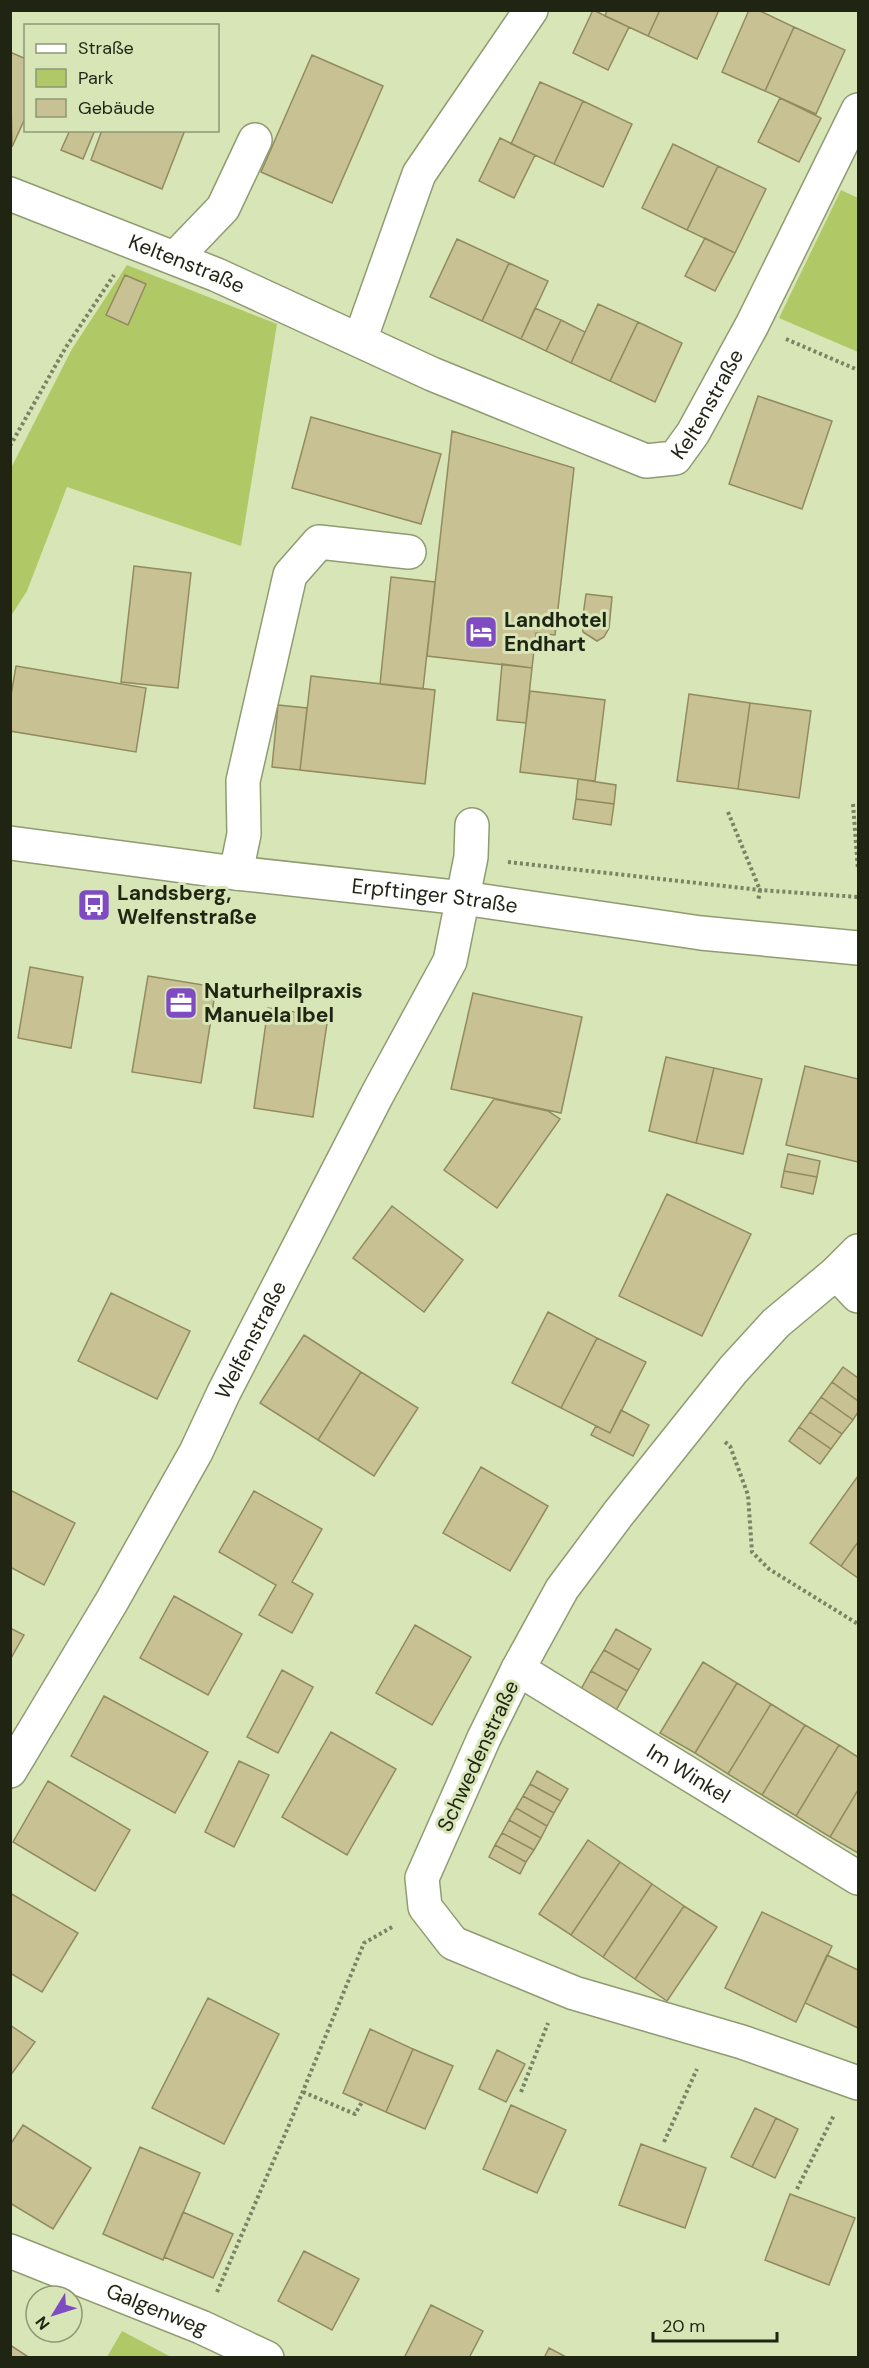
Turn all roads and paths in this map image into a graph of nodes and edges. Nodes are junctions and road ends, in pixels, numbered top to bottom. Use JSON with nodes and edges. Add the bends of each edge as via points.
{"nodes":[{"id":1,"x":531,"y":10,"type":"edge"},
{"id":2,"x":858,"y":110,"type":"edge"},
{"id":3,"x":255,"y":140,"type":"dead end"},
{"id":4,"x":10,"y":194,"type":"edge"},
{"id":5,"x":135,"y":243,"type":"junction"},
{"id":6,"x":175,"y":258,"type":"junction"},
{"id":7,"x":752,"y":325,"type":"junction"},
{"id":8,"x":360,"y":340,"type":"junction"},
{"id":9,"x":858,"y":370,"type":"edge"},
{"id":10,"x":10,"y":446,"type":"edge"},
{"id":11,"x":409,"y":552,"type":"dead end"},
{"id":12,"x":853,"y":804,"type":"dead end"},
{"id":13,"x":728,"y":812,"type":"dead end"},
{"id":14,"x":472,"y":825,"type":"dead end"},
{"id":15,"x":10,"y":843,"type":"edge"},
{"id":16,"x":471,"y":857,"type":"junction"},
{"id":17,"x":858,"y":870,"type":"edge"},
{"id":18,"x":236,"y":873,"type":"junction"},
{"id":19,"x":760,"y":890,"type":"junction"},
{"id":20,"x":858,"y":897,"type":"edge"},
{"id":21,"x":463,"y":898,"type":"junction"},
{"id":22,"x":751,"y":937,"type":"junction"},
{"id":23,"x":858,"y":948,"type":"edge"},
{"id":24,"x":847,"y":1262,"type":"edge"},
{"id":25,"x":858,"y":1296,"type":"edge"},
{"id":26,"x":695,"y":1416,"type":"junction"},
{"id":27,"x":858,"y":1624,"type":"edge"},
{"id":28,"x":518,"y":1669,"type":"junction"},
{"id":29,"x":10,"y":1771,"type":"edge"},
{"id":30,"x":858,"y":1878,"type":"edge"},
{"id":31,"x":425,"y":1908,"type":"junction"},
{"id":32,"x":562,"y":1988,"type":"junction"},
{"id":33,"x":714,"y":2033,"type":"junction"},
{"id":34,"x":854,"y":2082,"type":"edge"},
{"id":35,"x":303,"y":2092,"type":"junction"},
{"id":36,"x":521,"y":2092,"type":"dead end"},
{"id":37,"x":362,"y":2102,"type":"dead end"},
{"id":38,"x":664,"y":2142,"type":"dead end"},
{"id":39,"x":797,"y":2189,"type":"dead end"},
{"id":40,"x":10,"y":2251,"type":"edge"},
{"id":41,"x":201,"y":2327,"type":"junction"},
{"id":42,"x":267,"y":2358,"type":"edge"}],
"edges":[{"from":1,"to":8,"type":"street","via":[[419,174]]},
{"from":2,"to":7,"type":"street","name":"Keltenstraße"},
{"from":3,"to":6,"type":"street","via":[[223,208]]},
{"from":4,"to":5,"type":"street","name":"Keltenstraße"},
{"from":5,"to":6,"type":"street","name":"Keltenstraße"},
{"from":5,"to":10,"type":"path","via":[[66,347]]},
{"from":6,"to":8,"type":"street","name":"Keltenstraße"},
{"from":7,"to":8,"type":"street","name":"Keltenstraße","via":[[693,433],[675,458],[646,461],[432,374]]},
{"from":7,"to":9,"type":"path"},
{"from":11,"to":18,"type":"street","via":[[319,542],[290,574],[243,781],[244,834]]},
{"from":12,"to":17,"type":"path"},
{"from":13,"to":19,"type":"path"},
{"from":14,"to":16,"type":"street","name":"Welfenstraße"},
{"from":15,"to":18,"type":"street","name":"Erpftinger Straße"},
{"from":16,"to":19,"type":"path"},
{"from":16,"to":21,"type":"street","name":"Welfenstraße"},
{"from":18,"to":21,"type":"street","name":"Erpftinger Straße"},
{"from":19,"to":20,"type":"path"},
{"from":19,"to":22,"type":"path"},
{"from":21,"to":22,"type":"street","name":"Erpftinger Straße"},
{"from":21,"to":29,"type":"street","name":"Welfenstraße","via":[[450,961],[377,1095],[196,1452]]},
{"from":22,"to":23,"type":"street","name":"Erpftinger Straße"},
{"from":24,"to":25,"type":"street"},
{"from":24,"to":26,"type":"street","name":"Schwedenstraße","via":[[777,1323]]},
{"from":26,"to":27,"type":"path","via":[[730,1446],[747,1495],[752,1552],[769,1569]]},
{"from":26,"to":28,"type":"street","name":"Schwedenstraße","via":[[562,1589]]},
{"from":28,"to":30,"type":"street","name":"Im Winkel"},
{"from":28,"to":31,"type":"street","name":"Schwedenstraße","via":[[422,1878]]},
{"from":31,"to":32,"type":"street","via":[[453,1944]]},
{"from":31,"to":35,"type":"path","via":[[364,1943]]},
{"from":32,"to":33,"type":"street"},
{"from":32,"to":36,"type":"path"},
{"from":33,"to":34,"type":"street"},
{"from":33,"to":38,"type":"path"},
{"from":34,"to":39,"type":"path"},
{"from":35,"to":37,"type":"path","via":[[356,2114]]},
{"from":35,"to":41,"type":"path"},
{"from":40,"to":41,"type":"street","name":"Galgenweg"},
{"from":41,"to":42,"type":"street","name":"Galgenweg"}]}
